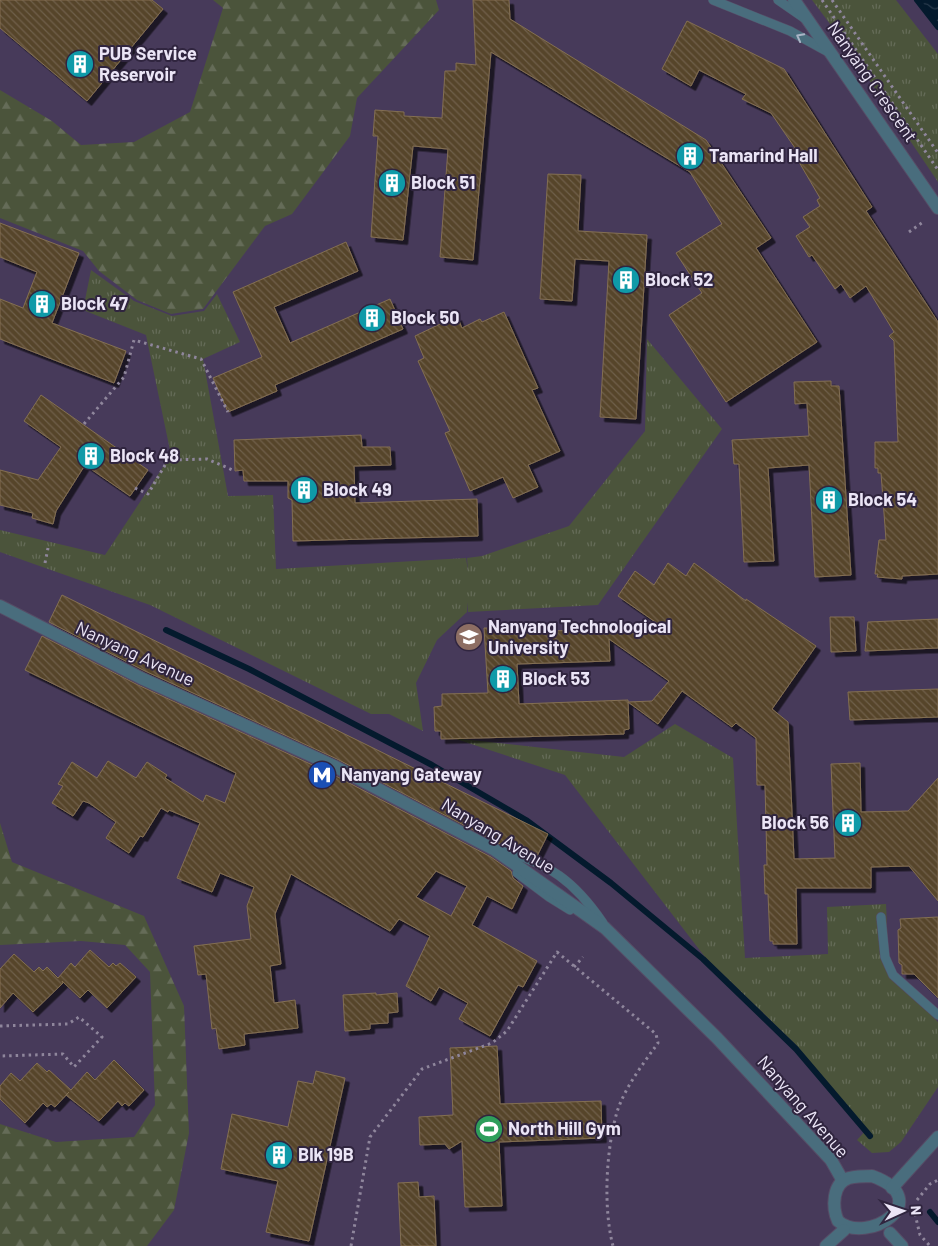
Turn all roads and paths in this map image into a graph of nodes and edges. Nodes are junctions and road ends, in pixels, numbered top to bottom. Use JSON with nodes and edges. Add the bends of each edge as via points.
{"nodes":[{"id":1,"x":713,"y":0,"type":"edge"},
{"id":2,"x":778,"y":0,"type":"edge"},
{"id":3,"x":794,"y":0,"type":"edge"},
{"id":4,"x":822,"y":0,"type":"edge"},
{"id":5,"x":832,"y":0,"type":"edge"},
{"id":6,"x":809,"y":20,"type":"junction"},
{"id":7,"x":832,"y":54,"type":"junction"},
{"id":8,"x":938,"y":153,"type":"edge"},
{"id":9,"x":938,"y":170,"type":"edge"},
{"id":10,"x":938,"y":208,"type":"edge"},
{"id":11,"x":922,"y":222,"type":"dead end"},
{"id":12,"x":909,"y":232,"type":"dead end"},
{"id":13,"x":228,"y":412,"type":"dead end"},
{"id":14,"x":84,"y":424,"type":"dead end"},
{"id":15,"x":235,"y":471,"type":"dead end"},
{"id":16,"x":135,"y":488,"type":"dead end"},
{"id":17,"x":48,"y":548,"type":"dead end"},
{"id":18,"x":46,"y":563,"type":"dead end"},
{"id":19,"x":0,"y":606,"type":"edge"},
{"id":20,"x":881,"y":917,"type":"dead end"},
{"id":21,"x":583,"y":957,"type":"dead end"},
{"id":22,"x":574,"y":967,"type":"junction"},
{"id":23,"x":938,"y":1015,"type":"edge"},
{"id":24,"x":0,"y":1026,"type":"edge"},
{"id":25,"x":0,"y":1056,"type":"edge"},
{"id":26,"x":938,"y":1138,"type":"edge"},
{"id":27,"x":938,"y":1180,"type":"edge"},
{"id":28,"x":843,"y":1181,"type":"junction"},
{"id":29,"x":892,"y":1188,"type":"junction"},
{"id":30,"x":915,"y":1203,"type":"dead end"},
{"id":31,"x":914,"y":1210,"type":"dead end"},
{"id":32,"x":844,"y":1230,"type":"junction"},
{"id":33,"x":868,"y":1241,"type":"dead end"},
{"id":34,"x":351,"y":1246,"type":"edge"},
{"id":35,"x":613,"y":1246,"type":"edge"},
{"id":36,"x":826,"y":1246,"type":"edge"},
{"id":37,"x":902,"y":1246,"type":"edge"},
{"id":38,"x":930,"y":1246,"type":"edge"}],
"edges":[{"from":7,"to":1,"type":"lane","one_way":true,"via":[[790,31]]},
{"from":2,"to":6,"type":"lane"},
{"from":3,"to":6,"type":"street","name":"Nanyang Crescent"},
{"from":4,"to":9,"type":"path"},
{"from":5,"to":8,"type":"path"},
{"from":6,"to":7,"type":"street","name":"Nanyang Crescent"},
{"from":7,"to":10,"type":"street","name":"Nanyang Crescent"},
{"from":11,"to":12,"type":"path"},
{"from":13,"to":14,"type":"path","via":[[201,359],[134,340],[124,377]]},
{"from":15,"to":16,"type":"path","via":[[207,459],[168,460],[148,494]]},
{"from":17,"to":18,"type":"path"},
{"from":19,"to":28,"type":"street","name":"Nanyang Avenue","via":[[141,678],[334,766],[495,850],[606,928],[780,1103],[831,1160]]},
{"from":20,"to":23,"type":"lane","via":[[885,957],[893,975]]},
{"from":21,"to":22,"type":"path"},
{"from":22,"to":34,"type":"path","via":[[557,952],[507,1031],[492,1043],[422,1069],[370,1137]]},
{"from":22,"to":35,"type":"path","via":[[656,1034],[658,1043],[632,1081],[617,1112],[607,1208]]},
{"from":24,"to":25,"type":"path","via":[[68,1024],[79,1017],[102,1037],[74,1067],[63,1054]]},
{"from":26,"to":29,"type":"street"},
{"from":27,"to":30,"type":"path","via":[[930,1184]]},
{"from":28,"to":29,"type":"street","name":"Nanyang Avenue","via":[[872,1176]]},
{"from":28,"to":32,"type":"street","name":"Nanyang Avenue","via":[[836,1191],[834,1211]]},
{"from":29,"to":37,"type":"street","via":[[900,1205],[897,1223],[885,1236]]},
{"from":31,"to":38,"type":"path","via":[[916,1226]]},
{"from":32,"to":33,"type":"street","via":[[855,1238]]},
{"from":32,"to":36,"type":"street"}]}
